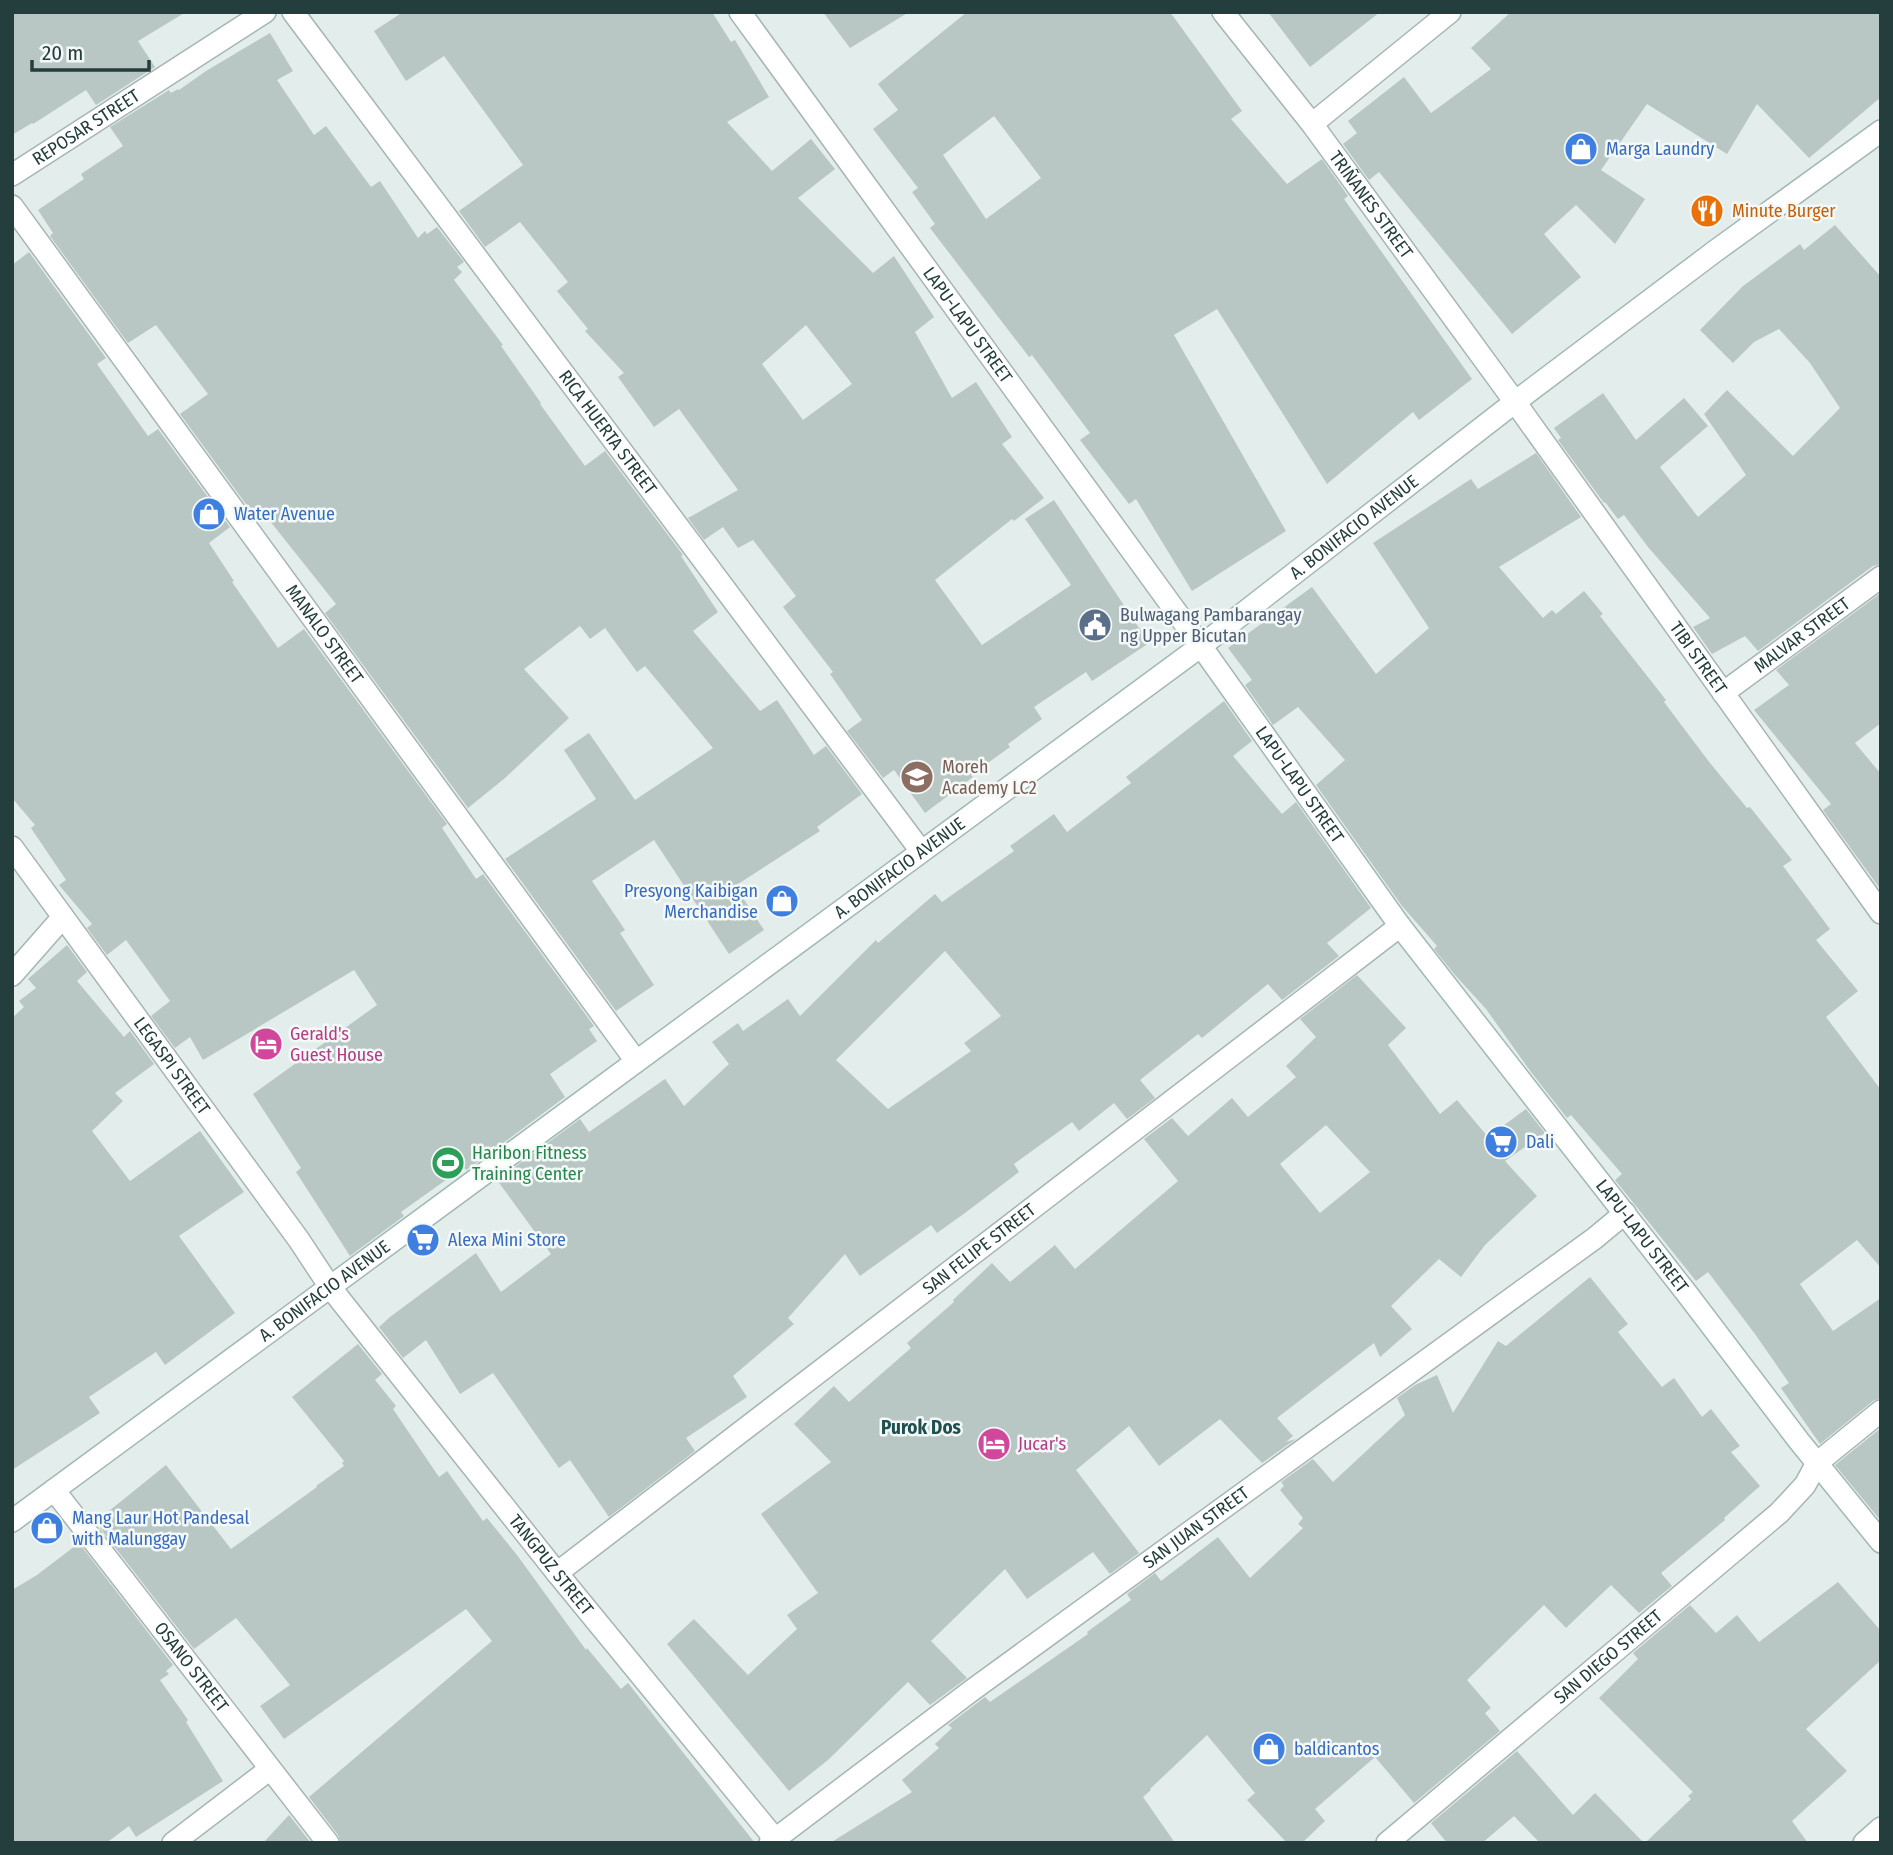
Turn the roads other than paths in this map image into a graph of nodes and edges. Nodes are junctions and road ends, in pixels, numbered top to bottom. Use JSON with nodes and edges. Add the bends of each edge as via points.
{"nodes":[{"id":1,"x":265,"y":12,"type":"edge"},
{"id":2,"x":293,"y":12,"type":"edge"},
{"id":3,"x":740,"y":12,"type":"edge"},
{"id":4,"x":1223,"y":12,"type":"edge"},
{"id":5,"x":1450,"y":12,"type":"edge"},
{"id":6,"x":1311,"y":124,"type":"junction"},
{"id":7,"x":1881,"y":131,"type":"edge"},
{"id":8,"x":12,"y":175,"type":"edge"},
{"id":9,"x":12,"y":206,"type":"edge"},
{"id":10,"x":1515,"y":402,"type":"junction"},
{"id":11,"x":1881,"y":577,"type":"edge"},
{"id":12,"x":1200,"y":646,"type":"junction"},
{"id":13,"x":1723,"y":693,"type":"junction"},
{"id":14,"x":12,"y":847,"type":"edge"},
{"id":15,"x":921,"y":852,"type":"junction"},
{"id":16,"x":1881,"y":913,"type":"edge"},
{"id":17,"x":63,"y":917,"type":"junction"},
{"id":18,"x":1400,"y":926,"type":"junction"},
{"id":19,"x":12,"y":975,"type":"edge"},
{"id":20,"x":636,"y":1061,"type":"junction"},
{"id":21,"x":1625,"y":1213,"type":"junction"},
{"id":22,"x":331,"y":1287,"type":"junction"},
{"id":23,"x":1881,"y":1411,"type":"edge"},
{"id":24,"x":1817,"y":1463,"type":"junction"},
{"id":25,"x":54,"y":1490,"type":"junction"},
{"id":26,"x":12,"y":1521,"type":"edge"},
{"id":27,"x":1881,"y":1542,"type":"edge"},
{"id":28,"x":556,"y":1573,"type":"junction"},
{"id":29,"x":270,"y":1769,"type":"junction"},
{"id":30,"x":1881,"y":1828,"type":"edge"},
{"id":31,"x":772,"y":1841,"type":"edge"},
{"id":32,"x":173,"y":1843,"type":"edge"},
{"id":33,"x":328,"y":1843,"type":"edge"},
{"id":34,"x":1387,"y":1843,"type":"edge"},
{"id":35,"x":1864,"y":1843,"type":"edge"}],
"edges":[{"from":1,"to":8,"type":"street","name":"REPOSAR STREET"},
{"from":2,"to":15,"type":"street","name":"RICA HUERTA STREET"},
{"from":3,"to":12,"type":"street","name":"LAPU-LAPU STREET"},
{"from":4,"to":6,"type":"street","name":"TRIÑANES STREET"},
{"from":5,"to":6,"type":"street"},
{"from":6,"to":10,"type":"street","name":"TRIÑANES STREET"},
{"from":7,"to":10,"type":"street","name":"A. BONIFACIO AVENUE"},
{"from":9,"to":20,"type":"street","name":"MANALO STREET"},
{"from":10,"to":12,"type":"street","name":"A. BONIFACIO AVENUE"},
{"from":10,"to":13,"type":"street","name":"TIBI STREET"},
{"from":11,"to":13,"type":"street","name":"MALVAR STREET"},
{"from":12,"to":15,"type":"street","name":"A. BONIFACIO AVENUE"},
{"from":12,"to":18,"type":"street","name":"LAPU-LAPU STREET"},
{"from":13,"to":16,"type":"street","name":"TIBI STREET"},
{"from":14,"to":17,"type":"street","name":"LEGASPI STREET"},
{"from":15,"to":20,"type":"street","name":"A. BONIFACIO AVENUE"},
{"from":17,"to":19,"type":"street"},
{"from":17,"to":22,"type":"street","name":"LEGASPI STREET"},
{"from":18,"to":21,"type":"street","name":"LAPU-LAPU STREET"},
{"from":18,"to":28,"type":"street","name":"SAN FELIPE STREET"},
{"from":20,"to":22,"type":"street","name":"A. BONIFACIO AVENUE"},
{"from":21,"to":24,"type":"street","name":"LAPU-LAPU STREET"},
{"from":21,"to":31,"type":"street","name":"SAN JUAN STREET","via":[[971,1690]]},
{"from":22,"to":25,"type":"street","name":"A. BONIFACIO AVENUE"},
{"from":22,"to":28,"type":"street","name":"TANGPUZ STREET"},
{"from":23,"to":24,"type":"street","name":"SAN DIEGO STREET"},
{"from":24,"to":27,"type":"street","name":"LAPU-LAPU STREET"},
{"from":24,"to":34,"type":"street","name":"SAN DIEGO STREET","via":[[1805,1485],[1779,1513]]},
{"from":25,"to":26,"type":"street","name":"A. BONIFACIO AVENUE"},
{"from":25,"to":29,"type":"street","name":"OSANO STREET"},
{"from":28,"to":31,"type":"street","name":"TANGPUZ STREET"},
{"from":29,"to":32,"type":"street"},
{"from":29,"to":33,"type":"street","name":"OSANO STREET"},
{"from":30,"to":35,"type":"street"}]}
